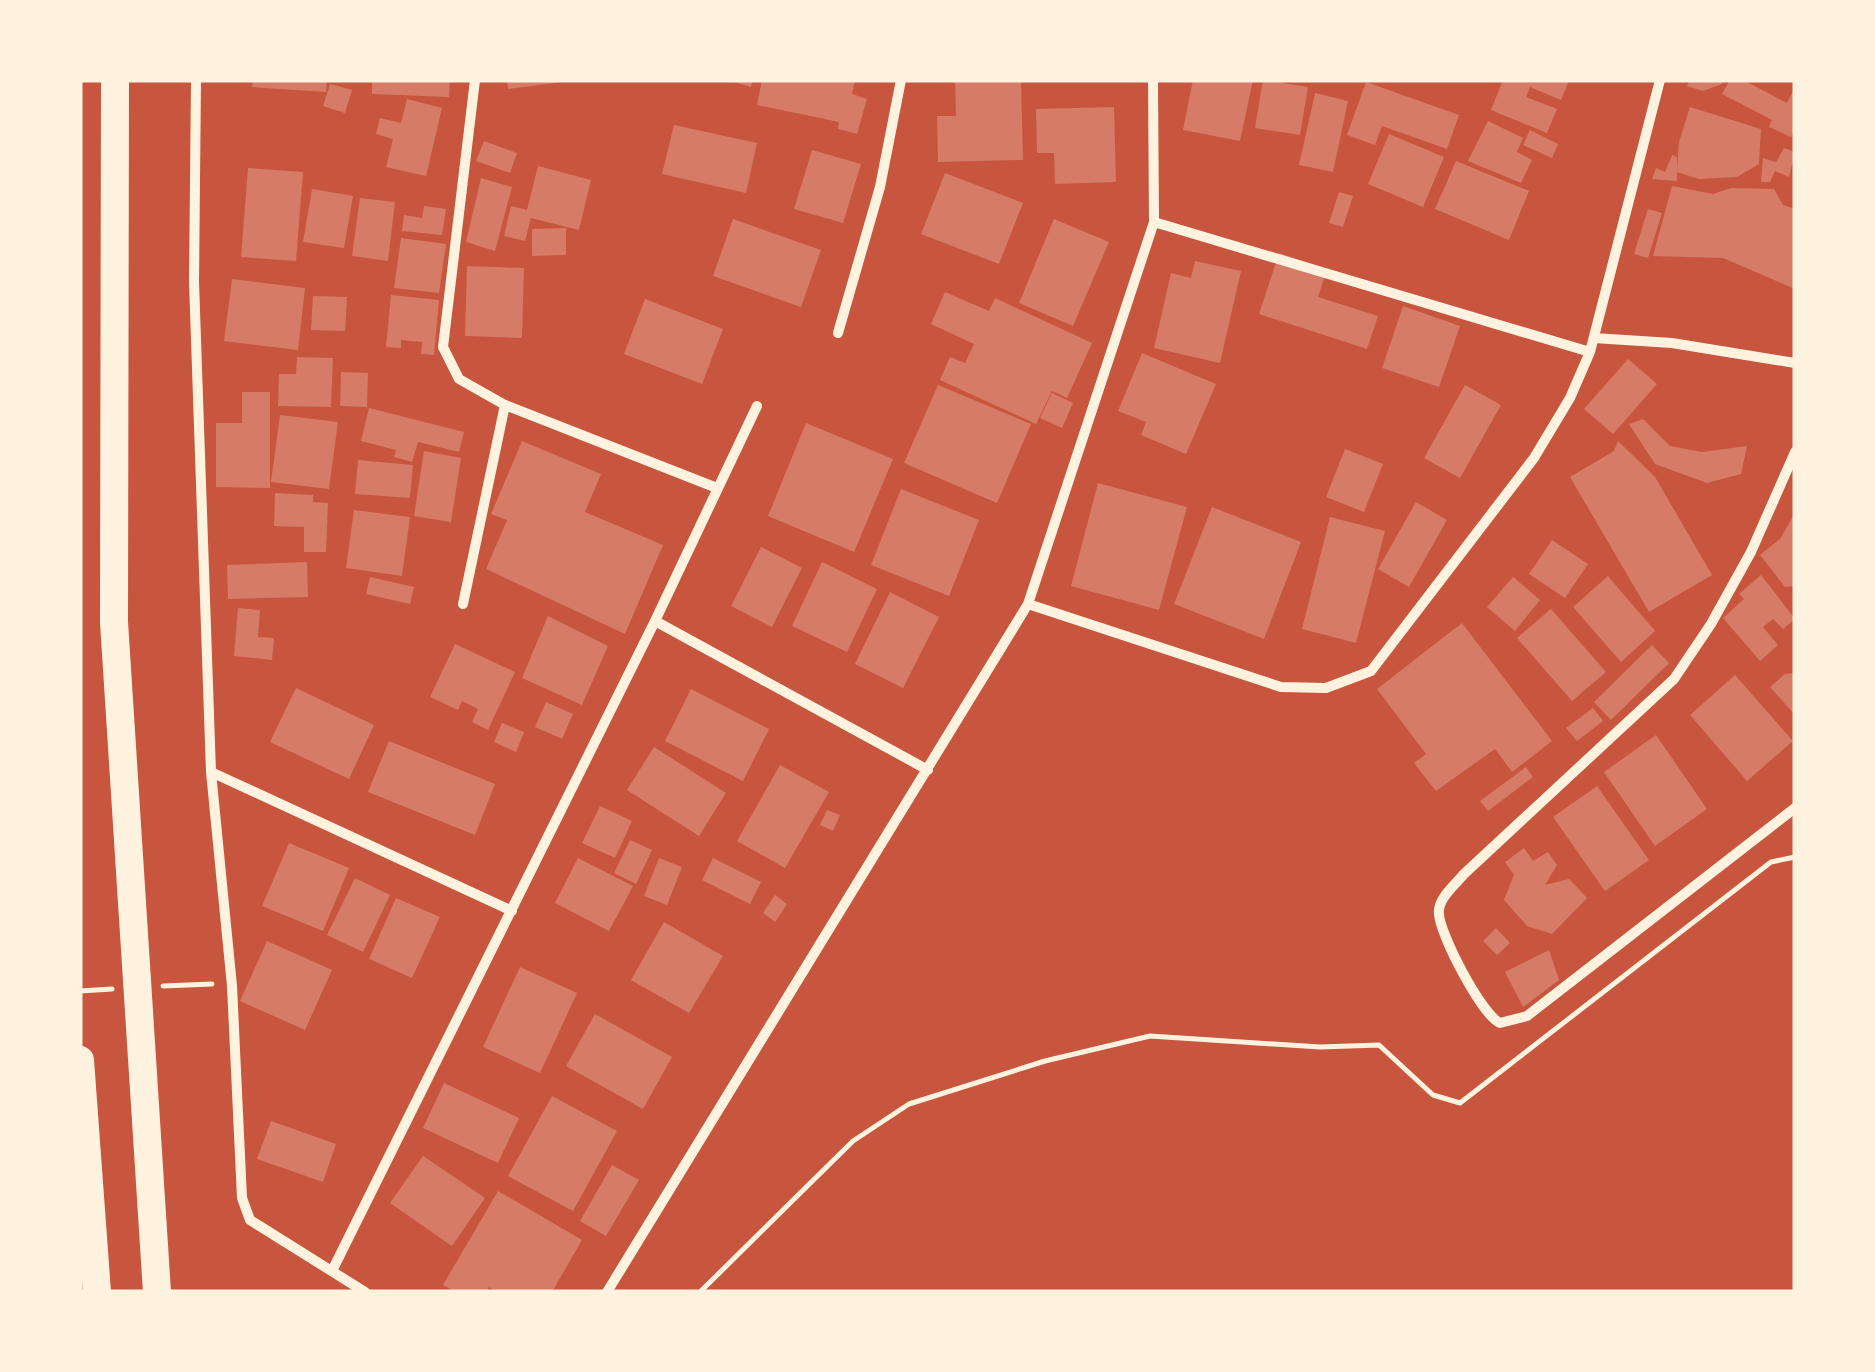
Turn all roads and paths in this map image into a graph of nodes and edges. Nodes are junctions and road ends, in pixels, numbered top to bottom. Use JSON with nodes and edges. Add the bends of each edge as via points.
{"nodes":[{"id":1,"x":115,"y":80,"type":"edge"},
{"id":2,"x":196,"y":80,"type":"edge"},
{"id":3,"x":475,"y":80,"type":"edge"},
{"id":4,"x":901,"y":80,"type":"edge"},
{"id":5,"x":1153,"y":80,"type":"edge"},
{"id":6,"x":1660,"y":80,"type":"edge"},
{"id":7,"x":1154,"y":222,"type":"junction"},
{"id":8,"x":838,"y":332,"type":"dead end"},
{"id":9,"x":1594,"y":338,"type":"junction"},
{"id":10,"x":1590,"y":352,"type":"junction"},
{"id":11,"x":1795,"y":363,"type":"edge"},
{"id":12,"x":505,"y":404,"type":"junction"},
{"id":13,"x":757,"y":406,"type":"dead end"},
{"id":14,"x":1795,"y":452,"type":"edge"},
{"id":15,"x":716,"y":488,"type":"junction"},
{"id":16,"x":463,"y":604,"type":"dead end"},
{"id":17,"x":1028,"y":604,"type":"junction"},
{"id":18,"x":655,"y":621,"type":"junction"},
{"id":19,"x":928,"y":770,"type":"junction"},
{"id":20,"x":211,"y":772,"type":"junction"},
{"id":21,"x":1795,"y":808,"type":"edge"},
{"id":22,"x":1795,"y":857,"type":"edge"},
{"id":23,"x":512,"y":912,"type":"junction"},
{"id":24,"x":80,"y":1060,"type":"edge"},
{"id":25,"x":332,"y":1271,"type":"junction"},
{"id":26,"x":97,"y":1292,"type":"edge"},
{"id":27,"x":158,"y":1292,"type":"edge"},
{"id":28,"x":365,"y":1292,"type":"edge"},
{"id":29,"x":608,"y":1292,"type":"edge"},
{"id":30,"x":700,"y":1292,"type":"edge"}],
"edges":[{"from":1,"to":27,"type":"highway","via":[[114,622]]},
{"from":2,"to":20,"type":"street","via":[[194,282]]},
{"from":3,"to":12,"type":"street","via":[[443,347],[459,379]]},
{"from":4,"to":8,"type":"street","via":[[880,187]]},
{"from":5,"to":7,"type":"street"},
{"from":6,"to":9,"type":"street"},
{"from":7,"to":10,"type":"street"},
{"from":7,"to":17,"type":"street"},
{"from":9,"to":10,"type":"street"},
{"from":9,"to":11,"type":"street"},
{"from":10,"to":17,"type":"street","via":[[1534,458],[1371,670],[1326,688],[1282,688]]},
{"from":12,"to":15,"type":"street"},
{"from":12,"to":16,"type":"street"},
{"from":13,"to":15,"type":"street"},
{"from":14,"to":21,"type":"street","via":[[1751,552],[1674,679],[1442,899],[1441,921],[1484,1014],[1500,1024],[1527,1016]]},
{"from":15,"to":18,"type":"street"},
{"from":17,"to":19,"type":"street"},
{"from":18,"to":19,"type":"street"},
{"from":18,"to":23,"type":"street"},
{"from":19,"to":29,"type":"street"},
{"from":20,"to":23,"type":"street"},
{"from":20,"to":25,"type":"street","via":[[245,1212]]},
{"from":22,"to":30,"type":"path","via":[[1771,862],[1460,1103],[1433,1095],[1379,1044],[1320,1047],[1150,1036],[1045,1061],[908,1104],[854,1141]]},
{"from":23,"to":25,"type":"street"},
{"from":24,"to":26,"type":"highway"},
{"from":25,"to":28,"type":"street"}]}
